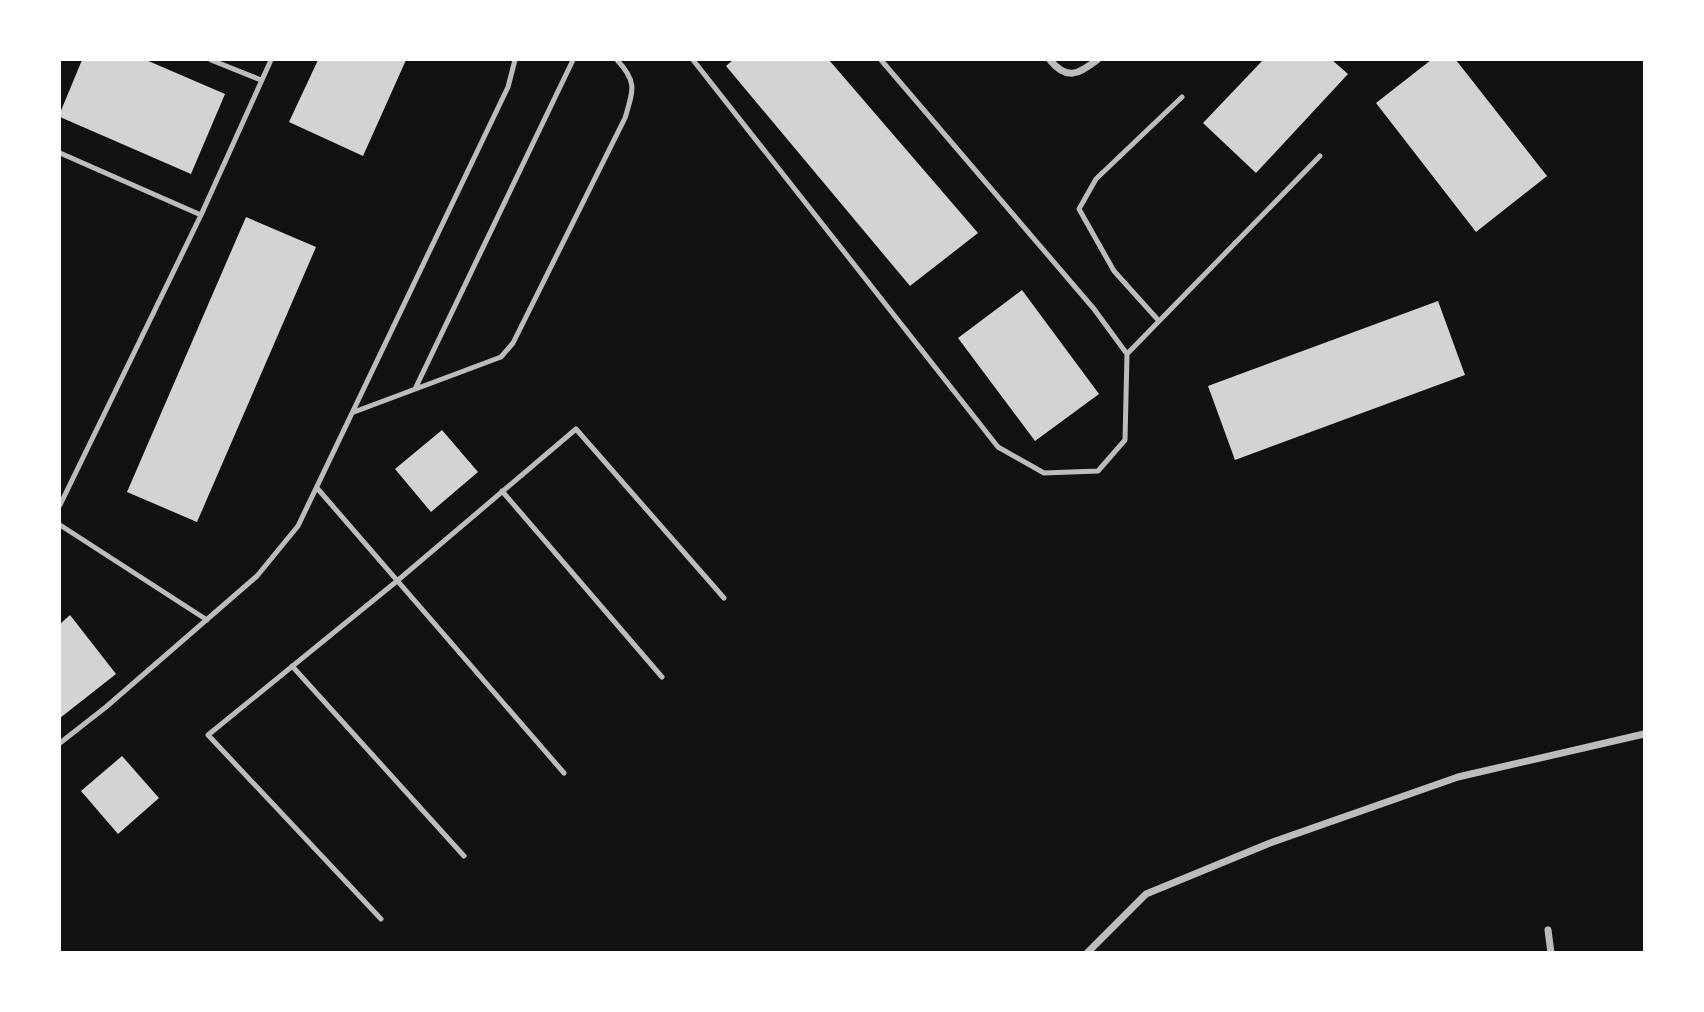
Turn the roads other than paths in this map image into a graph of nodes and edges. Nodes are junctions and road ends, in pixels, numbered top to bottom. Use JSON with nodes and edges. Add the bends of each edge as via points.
{"nodes":[{"id":1,"x":211,"y":60,"type":"edge"},
{"id":2,"x":271,"y":60,"type":"edge"},
{"id":3,"x":515,"y":60,"type":"edge"},
{"id":4,"x":573,"y":60,"type":"edge"},
{"id":5,"x":617,"y":60,"type":"edge"},
{"id":6,"x":693,"y":60,"type":"edge"},
{"id":7,"x":881,"y":60,"type":"edge"},
{"id":8,"x":1049,"y":60,"type":"edge"},
{"id":9,"x":1097,"y":60,"type":"edge"},
{"id":10,"x":261,"y":80,"type":"junction"},
{"id":11,"x":1182,"y":97,"type":"dead end"},
{"id":12,"x":60,"y":153,"type":"edge"},
{"id":13,"x":1320,"y":156,"type":"dead end"},
{"id":14,"x":201,"y":215,"type":"junction"},
{"id":15,"x":1159,"y":321,"type":"junction"},
{"id":16,"x":1127,"y":354,"type":"junction"},
{"id":17,"x":415,"y":389,"type":"junction"},
{"id":18,"x":354,"y":412,"type":"junction"},
{"id":19,"x":317,"y":488,"type":"junction"},
{"id":20,"x":502,"y":491,"type":"junction"},
{"id":21,"x":60,"y":505,"type":"edge"},
{"id":22,"x":60,"y":525,"type":"edge"},
{"id":23,"x":397,"y":581,"type":"junction"},
{"id":24,"x":724,"y":598,"type":"dead end"},
{"id":25,"x":206,"y":620,"type":"junction"},
{"id":26,"x":292,"y":666,"type":"junction"},
{"id":27,"x":662,"y":677,"type":"dead end"},
{"id":28,"x":1644,"y":734,"type":"edge"},
{"id":29,"x":60,"y":743,"type":"edge"},
{"id":30,"x":564,"y":773,"type":"dead end"},
{"id":31,"x":464,"y":856,"type":"dead end"},
{"id":32,"x":381,"y":919,"type":"dead end"},
{"id":33,"x":1548,"y":930,"type":"dead end"},
{"id":34,"x":1087,"y":953,"type":"edge"},
{"id":35,"x":1551,"y":953,"type":"edge"}],
"edges":[{"from":1,"to":10,"type":"lane"},
{"from":2,"to":10,"type":"lane"},
{"from":3,"to":18,"type":"lane","via":[[508,87]]},
{"from":4,"to":17,"type":"lane"},
{"from":5,"to":17,"type":"lane","via":[[633,84],[625,118],[513,343],[501,357]]},
{"from":6,"to":16,"type":"lane","via":[[998,447],[1044,473],[1098,471],[1125,440]]},
{"from":7,"to":16,"type":"lane","via":[[1094,309]]},
{"from":8,"to":9,"type":"street","via":[[1062,70],[1080,73]]},
{"from":10,"to":14,"type":"lane"},
{"from":11,"to":15,"type":"lane","via":[[1097,179],[1079,209],[1114,271]]},
{"from":12,"to":14,"type":"lane"},
{"from":13,"to":15,"type":"lane"},
{"from":14,"to":21,"type":"lane"},
{"from":15,"to":16,"type":"lane"},
{"from":17,"to":18,"type":"lane"},
{"from":18,"to":19,"type":"lane"},
{"from":19,"to":23,"type":"lane"},
{"from":19,"to":25,"type":"lane","via":[[298,526],[257,576]]},
{"from":20,"to":23,"type":"lane"},
{"from":20,"to":24,"type":"lane","via":[[576,429]]},
{"from":20,"to":27,"type":"lane"},
{"from":22,"to":25,"type":"lane"},
{"from":23,"to":26,"type":"lane"},
{"from":23,"to":30,"type":"lane"},
{"from":25,"to":29,"type":"lane"},
{"from":26,"to":31,"type":"lane"},
{"from":26,"to":32,"type":"lane","via":[[208,735]]},
{"from":28,"to":34,"type":"street","via":[[1458,777],[1270,842],[1146,894]]},
{"from":33,"to":35,"type":"street"}]}
